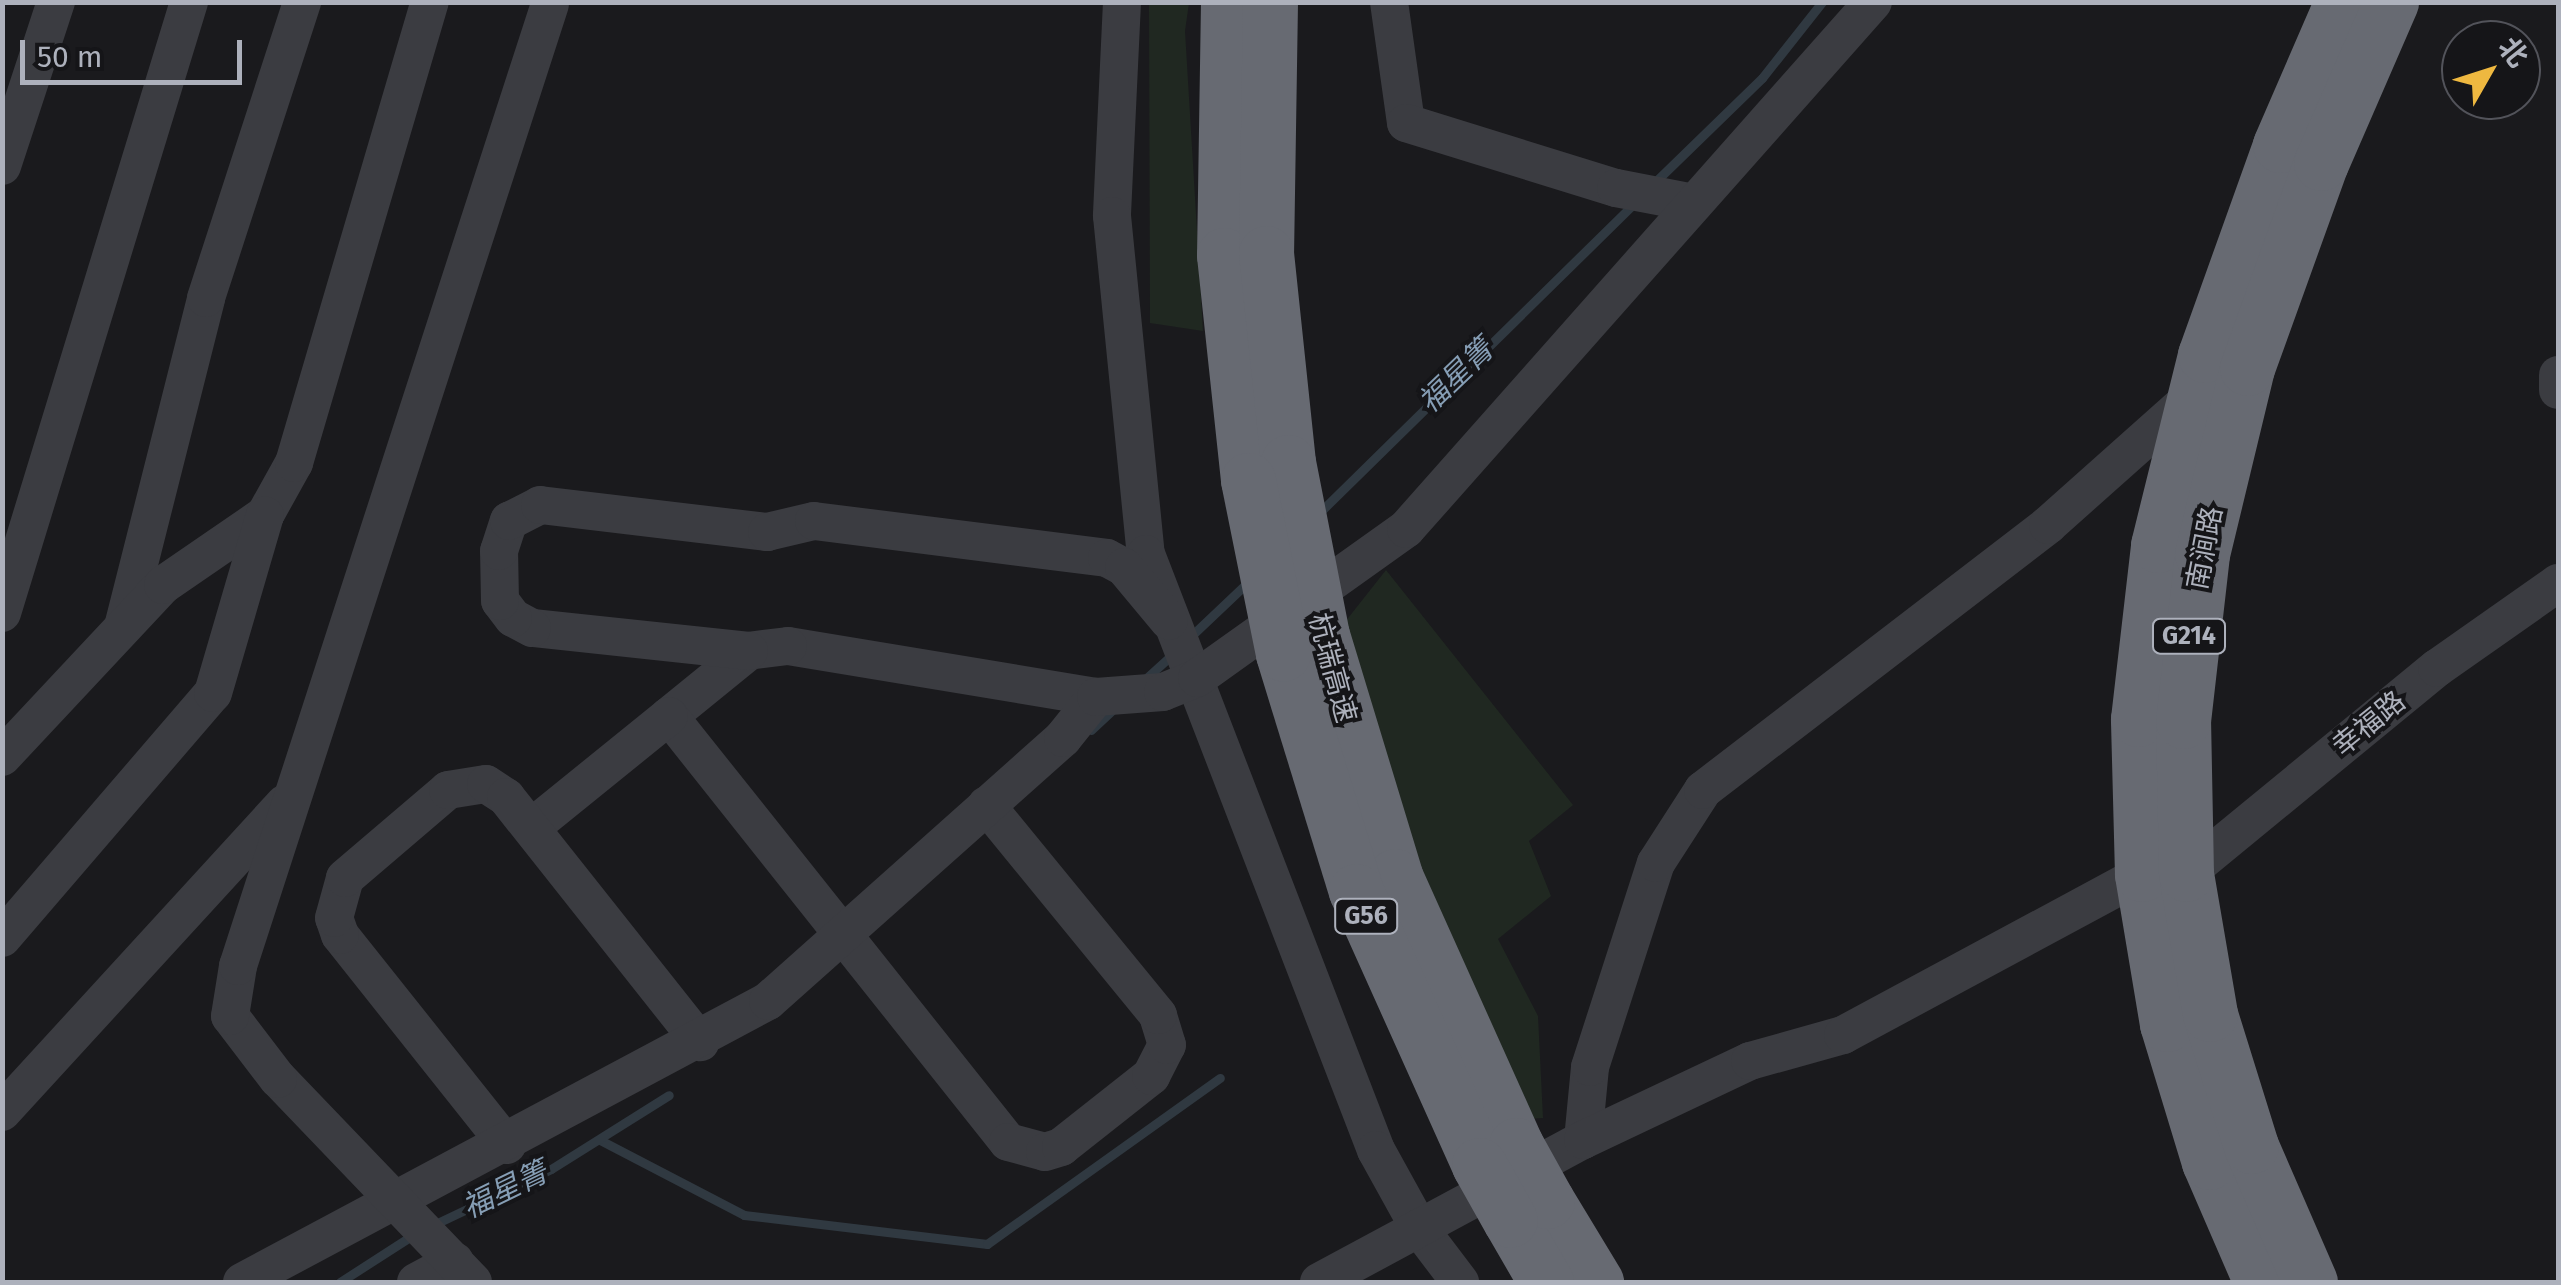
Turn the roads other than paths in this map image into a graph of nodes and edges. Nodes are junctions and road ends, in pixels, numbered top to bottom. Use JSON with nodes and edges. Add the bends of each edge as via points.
{"nodes":[{"id":1,"x":56,"y":2,"type":"edge"},
{"id":2,"x":189,"y":2,"type":"edge"},
{"id":3,"x":302,"y":2,"type":"edge"},
{"id":4,"x":430,"y":2,"type":"edge"},
{"id":5,"x":1122,"y":2,"type":"edge"},
{"id":6,"x":1228,"y":2,"type":"edge"},
{"id":7,"x":1270,"y":2,"type":"edge"},
{"id":8,"x":1388,"y":2,"type":"edge"},
{"id":9,"x":1874,"y":2,"type":"edge"},
{"id":10,"x":2342,"y":2,"type":"edge"},
{"id":11,"x":2390,"y":2,"type":"edge"},
{"id":12,"x":550,"y":4,"type":"edge"},
{"id":13,"x":2,"y":166,"type":"edge"},
{"id":14,"x":1679,"y":201,"type":"junction"},
{"id":15,"x":2558,"y":374,"type":"edge"},
{"id":16,"x":2558,"y":390,"type":"edge"},
{"id":17,"x":2193,"y":396,"type":"junction"},
{"id":18,"x":1268,"y":471,"type":"junction"},
{"id":19,"x":265,"y":515,"type":"junction"},
{"id":20,"x":2557,"y":579,"type":"edge"},
{"id":21,"x":2,"y":613,"type":"edge"},
{"id":22,"x":1169,"y":621,"type":"junction"},
{"id":23,"x":122,"y":629,"type":"junction"},
{"id":24,"x":749,"y":651,"type":"junction"},
{"id":25,"x":1193,"y":671,"type":"junction"},
{"id":26,"x":1096,"y":698,"type":"junction"},
{"id":27,"x":669,"y":716,"type":"junction"},
{"id":28,"x":2,"y":757,"type":"edge"},
{"id":29,"x":294,"y":794,"type":"junction"},
{"id":30,"x":986,"y":805,"type":"junction"},
{"id":31,"x":532,"y":828,"type":"junction"},
{"id":32,"x":2164,"y":874,"type":"junction"},
{"id":33,"x":843,"y":935,"type":"junction"},
{"id":34,"x":2,"y":938,"type":"edge"},
{"id":35,"x":700,"y":1042,"type":"junction"},
{"id":36,"x":2,"y":1112,"type":"edge"},
{"id":37,"x":1583,"y":1140,"type":"junction"},
{"id":38,"x":506,"y":1145,"type":"junction"},
{"id":39,"x":400,"y":1208,"type":"junction"},
{"id":40,"x":1528,"y":1211,"type":"junction"},
{"id":41,"x":1420,"y":1228,"type":"junction"},
{"id":42,"x":456,"y":1264,"type":"edge"},
{"id":43,"x":242,"y":1282,"type":"edge"},
{"id":44,"x":416,"y":1282,"type":"edge"},
{"id":45,"x":1319,"y":1282,"type":"edge"},
{"id":46,"x":1460,"y":1282,"type":"edge"},
{"id":47,"x":1546,"y":1282,"type":"edge"},
{"id":48,"x":1596,"y":1282,"type":"edge"},
{"id":49,"x":2261,"y":1282,"type":"edge"},
{"id":50,"x":2310,"y":1282,"type":"edge"}],
"edges":[{"from":1,"to":13,"type":"street"},
{"from":2,"to":21,"type":"street"},
{"from":3,"to":23,"type":"street","via":[[206,298]]},
{"from":4,"to":19,"type":"street","via":[[294,462]]},
{"from":5,"to":22,"type":"street","via":[[1112,216],[1138,503]]},
{"from":6,"to":18,"type":"highway","name":"杭瑞高速","number":"G56","via":[[1224,254]]},
{"from":7,"to":18,"type":"highway","name":"杭瑞高速","number":"G56"},
{"from":8,"to":14,"type":"street","via":[[1406,123]]},
{"from":9,"to":14,"type":"street"},
{"from":10,"to":17,"type":"highway","name":"南涧路","number":"G214","via":[[2239,253]]},
{"from":11,"to":32,"type":"highway","name":"南涧路","number":"G214","via":[[2280,268],[2221,463],[2189,639],[2182,799]]},
{"from":12,"to":29,"type":"street"},
{"from":14,"to":25,"type":"street","via":[[1406,529]]},
{"from":15,"to":16,"type":"street"},
{"from":17,"to":32,"type":"highway","name":"南涧路","number":"G214","via":[[2145,634],[2138,751]]},
{"from":17,"to":37,"type":"street","via":[[2048,525],[1703,790],[1656,863],[1590,1067]]},
{"from":18,"to":40,"type":"highway","name":"杭瑞高速","number":"G56","bridge":true,"via":[[1303,645],[1498,1155]]},
{"from":19,"to":23,"type":"street","via":[[164,584]]},
{"from":19,"to":34,"type":"street","via":[[213,693]]},
{"from":20,"to":32,"type":"street","name":"幸福路"},
{"from":22,"to":24,"type":"street","via":[[1124,566],[1107,558],[814,521],[767,532],[540,505],[508,522],[498,591],[513,618],[532,628]]},
{"from":22,"to":25,"type":"street"},
{"from":23,"to":28,"type":"street"},
{"from":24,"to":26,"type":"street","via":[[788,646]]},
{"from":24,"to":27,"type":"street"},
{"from":25,"to":26,"type":"street","via":[[1164,692]]},
{"from":25,"to":41,"type":"street","via":[[1316,1007],[1376,1150]]},
{"from":26,"to":30,"type":"street","via":[[1063,738]]},
{"from":27,"to":31,"type":"street"},
{"from":27,"to":33,"type":"street"},
{"from":29,"to":36,"type":"street"},
{"from":29,"to":39,"type":"street","via":[[238,966],[230,1016],[278,1078]]},
{"from":30,"to":33,"type":"street"},
{"from":30,"to":33,"type":"street","via":[[1158,1016],[1168,1045],[1150,1076],[1061,1148],[1019,1148]]},
{"from":31,"to":35,"type":"street"},
{"from":31,"to":38,"type":"street","via":[[496,788],[458,786],[345,878],[334,904],[340,935]]},
{"from":32,"to":37,"type":"street","name":"幸福路","via":[[1842,1034],[1750,1061]]},
{"from":32,"to":49,"type":"highway","name":"南涧路","number":"G214","via":[[2152,952],[2186,1094]]},
{"from":32,"to":50,"type":"highway","name":"南涧路","number":"G214","via":[[2199,962],[2228,1081]]},
{"from":33,"to":35,"type":"street","via":[[768,1001]]},
{"from":35,"to":38,"type":"street"},
{"from":37,"to":41,"type":"street","name":"幸福路"},
{"from":38,"to":39,"type":"street"},
{"from":39,"to":42,"type":"street"},
{"from":39,"to":43,"type":"street"},
{"from":40,"to":47,"type":"highway","name":"杭瑞高速","number":"G56"},
{"from":40,"to":48,"type":"highway","name":"杭瑞高速","number":"G56"},
{"from":41,"to":45,"type":"street","name":"幸福路"},
{"from":41,"to":46,"type":"street"},
{"from":42,"to":44,"type":"street"}]}
